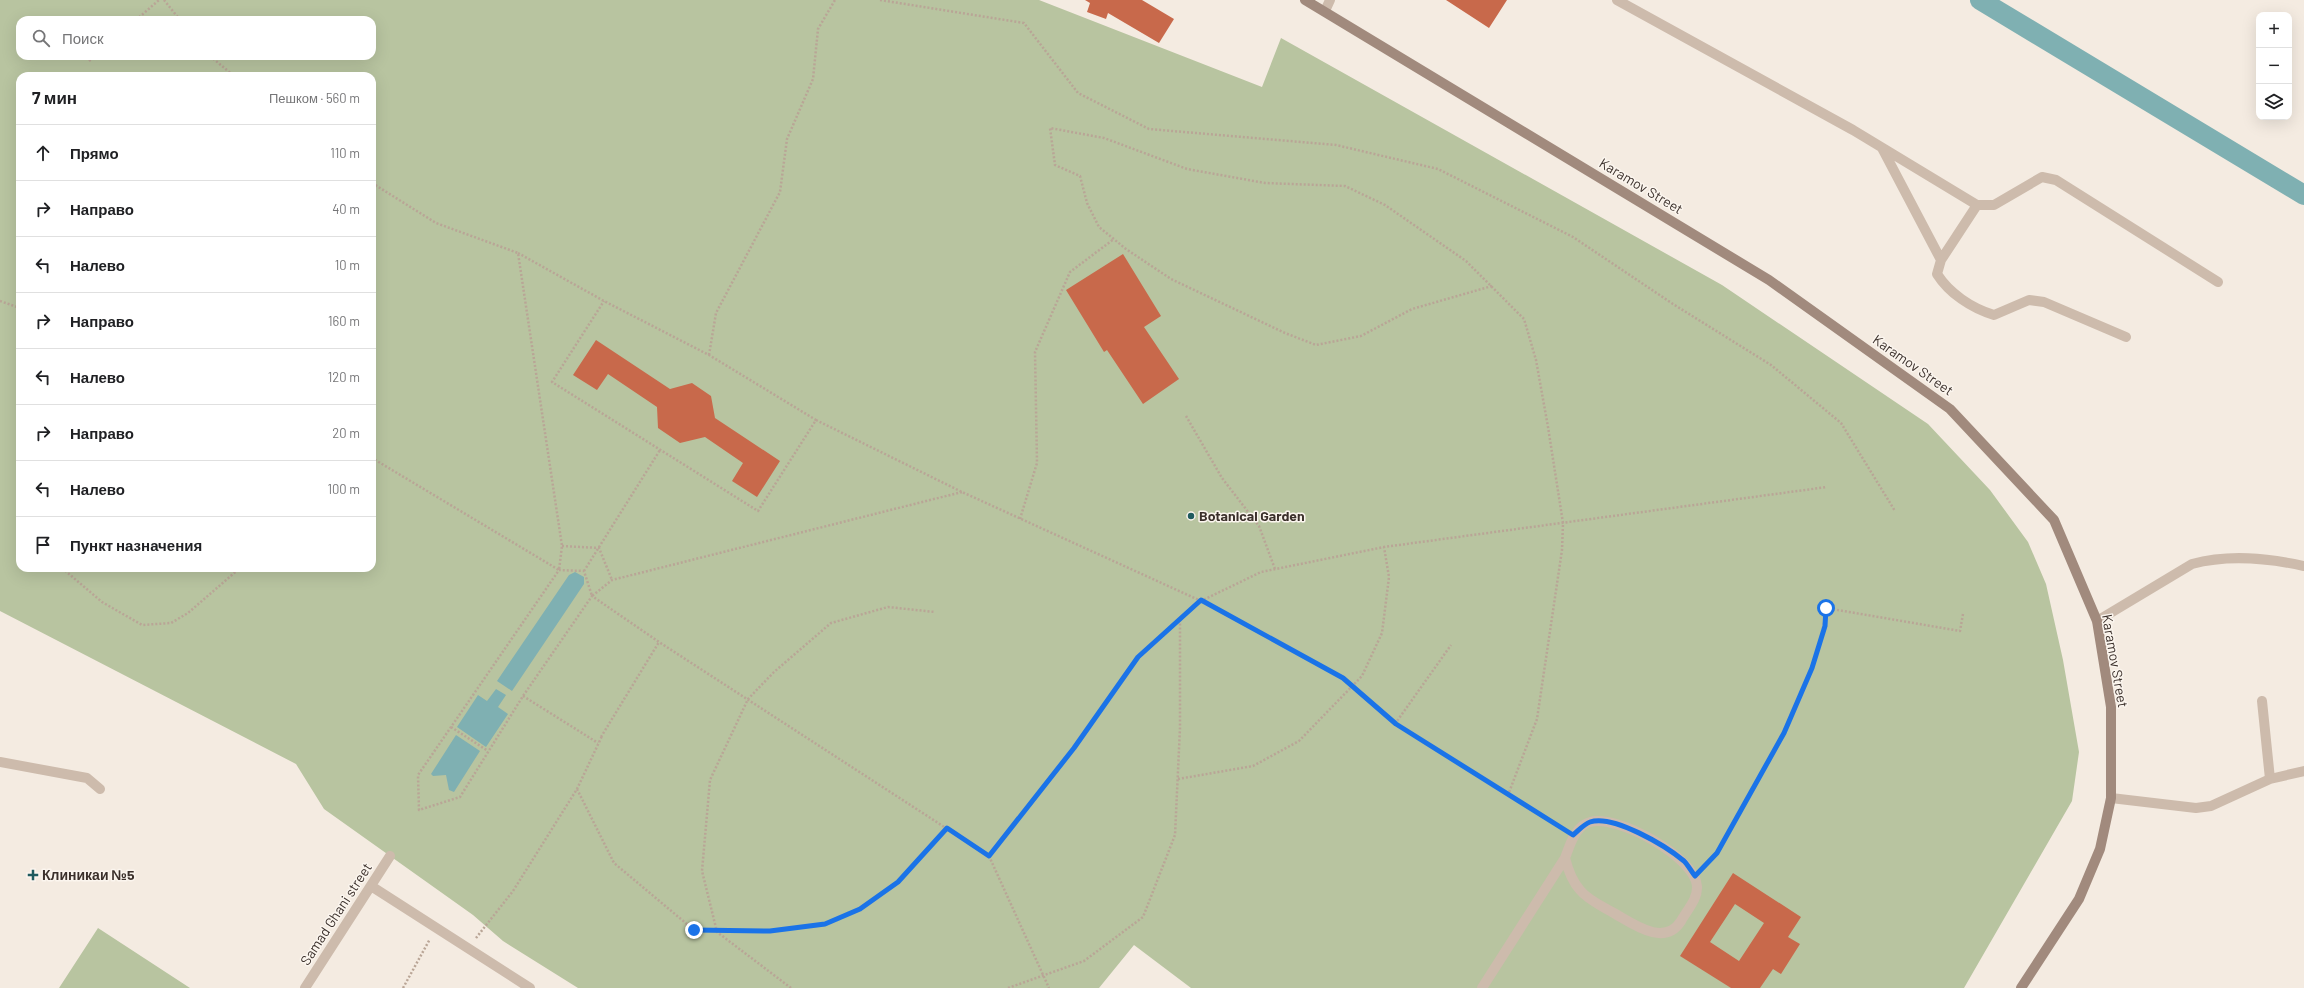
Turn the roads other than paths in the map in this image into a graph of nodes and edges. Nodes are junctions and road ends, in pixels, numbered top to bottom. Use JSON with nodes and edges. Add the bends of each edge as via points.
{"nodes":[{"id":1,"x":1305,"y":0,"type":"edge"},
{"id":2,"x":1330,"y":0,"type":"edge"},
{"id":3,"x":1617,"y":0,"type":"edge"},
{"id":4,"x":1325,"y":11,"type":"junction"},
{"id":5,"x":1882,"y":148,"type":"junction"},
{"id":6,"x":1977,"y":205,"type":"junction"},
{"id":7,"x":1941,"y":260,"type":"junction"},
{"id":8,"x":2218,"y":282,"type":"dead end"},
{"id":9,"x":2126,"y":337,"type":"dead end"},
{"id":10,"x":2304,"y":566,"type":"edge"},
{"id":11,"x":2097,"y":621,"type":"junction"},
{"id":12,"x":2262,"y":701,"type":"dead end"},
{"id":13,"x":0,"y":762,"type":"edge"},
{"id":14,"x":2304,"y":771,"type":"edge"},
{"id":15,"x":2270,"y":779,"type":"junction"},
{"id":16,"x":100,"y":789,"type":"dead end"},
{"id":17,"x":2111,"y":798,"type":"junction"},
{"id":18,"x":390,"y":856,"type":"dead end"},
{"id":19,"x":1565,"y":858,"type":"junction"},
{"id":20,"x":371,"y":886,"type":"junction"},
{"id":21,"x":305,"y":988,"type":"edge"},
{"id":22,"x":530,"y":988,"type":"edge"},
{"id":23,"x":1482,"y":988,"type":"edge"},
{"id":24,"x":2021,"y":988,"type":"edge"}],
"edges":[{"from":1,"to":4,"type":"main road","name":"Karamov Street"},
{"from":2,"to":4,"type":"street"},
{"from":3,"to":5,"type":"street"},
{"from":4,"to":11,"type":"main road","name":"Karamov Street","via":[[1769,280],[1950,409],[2054,520]]},
{"from":5,"to":6,"type":"street"},
{"from":5,"to":7,"type":"street"},
{"from":6,"to":7,"type":"street"},
{"from":6,"to":8,"type":"street","via":[[1994,206],[2042,177],[2056,180]]},
{"from":7,"to":9,"type":"street","via":[[1937,274],[1943,283],[1956,295],[1983,312],[1994,315],[2029,300],[2044,302]]},
{"from":10,"to":11,"type":"street","via":[[2243,557],[2192,564]]},
{"from":11,"to":17,"type":"main road","name":"Karamov Street","via":[[2111,707]]},
{"from":12,"to":15,"type":"street"},
{"from":13,"to":16,"type":"street","via":[[87,778]]},
{"from":14,"to":15,"type":"street"},
{"from":15,"to":17,"type":"street","via":[[2211,806],[2196,808]]},
{"from":17,"to":24,"type":"main road","name":"Karamov Street","via":[[2100,848],[2079,899]]},
{"from":18,"to":20,"type":"street","name":"Samad Ghani street"},
{"from":19,"to":19,"type":"street","via":[[1573,835],[1589,822],[1600,820],[1623,826],[1684,861],[1695,876],[1696,896],[1676,928],[1654,933],[1643,930],[1587,897],[1572,880]]},
{"from":19,"to":23,"type":"street"},
{"from":20,"to":21,"type":"street","name":"Samad Ghani street"},
{"from":20,"to":22,"type":"street"}]}
